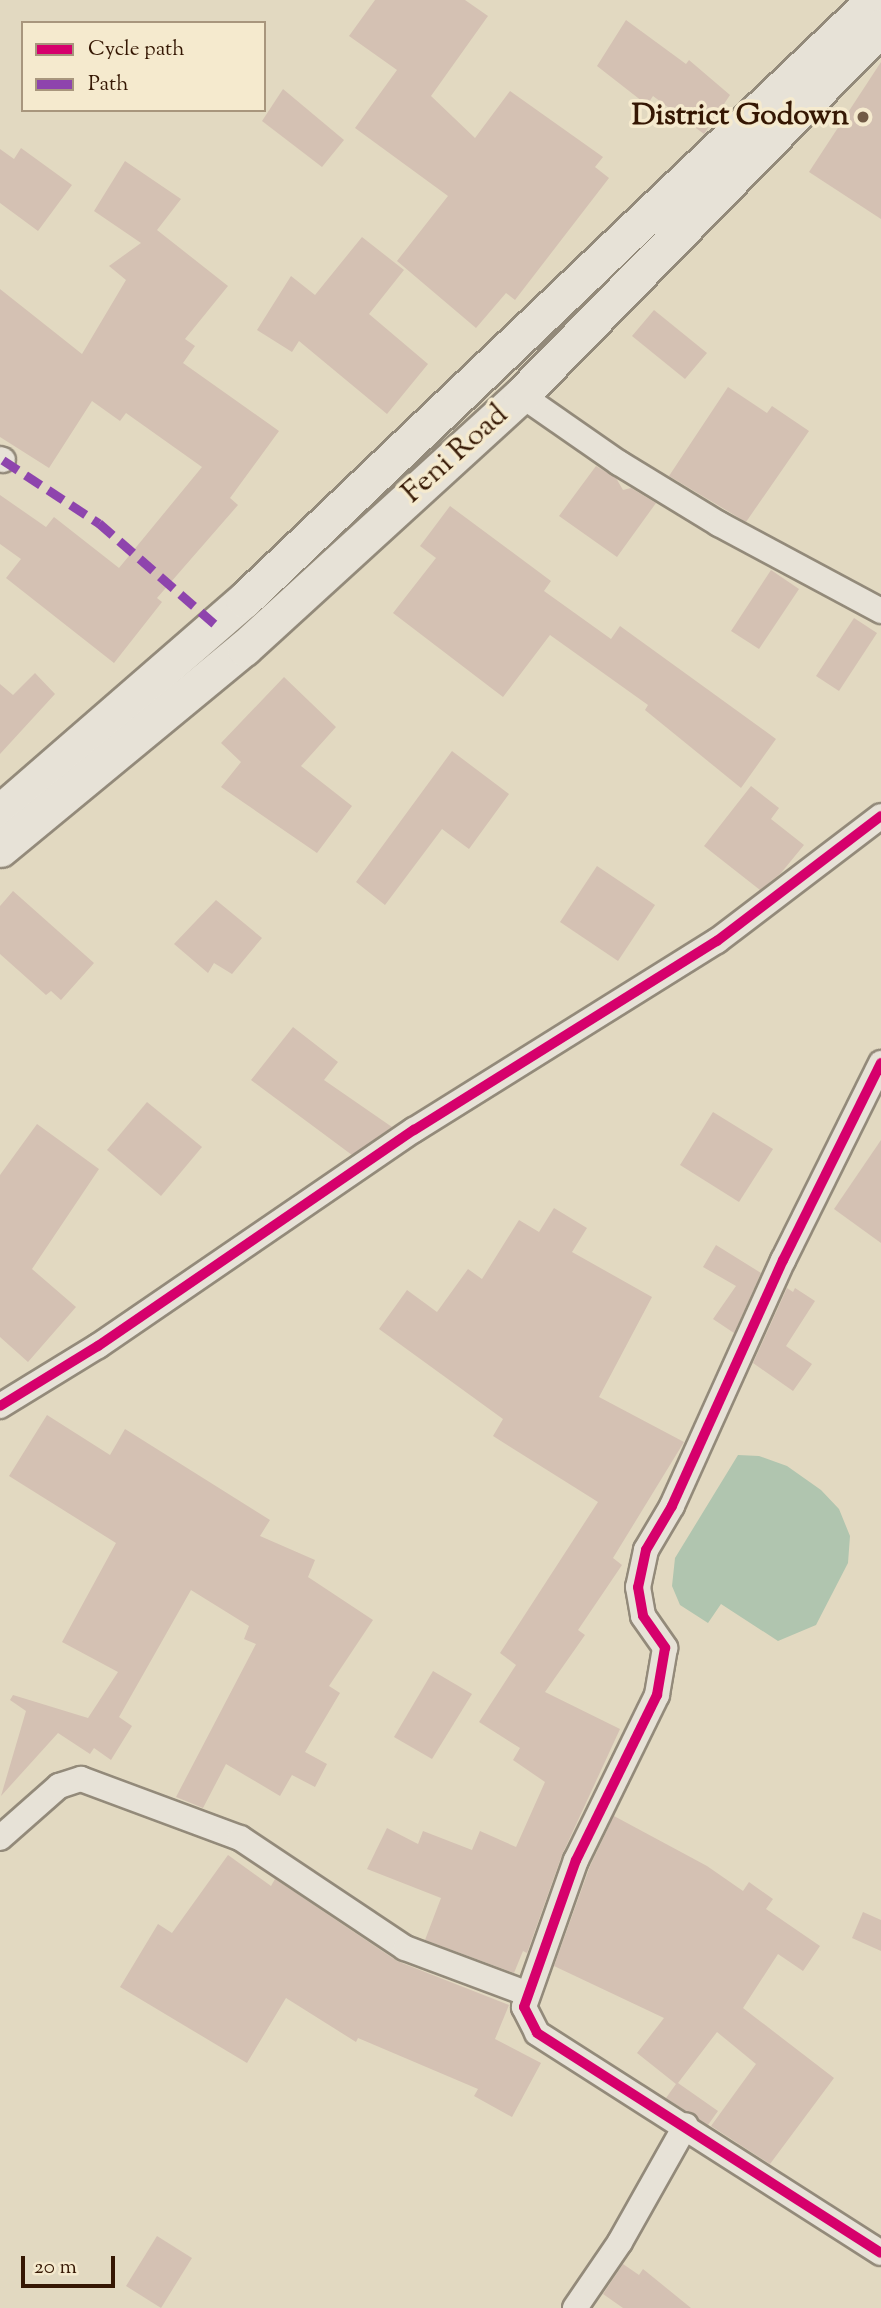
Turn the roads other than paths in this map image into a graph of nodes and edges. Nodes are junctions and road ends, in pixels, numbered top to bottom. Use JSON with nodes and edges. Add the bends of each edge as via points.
{"nodes":[{"id":1,"x":874,"y":0,"type":"edge"},
{"id":2,"x":881,"y":27,"type":"edge"},
{"id":3,"x":521,"y":395,"type":"junction"},
{"id":4,"x":881,"y":611,"type":"edge"},
{"id":5,"x":0,"y":812,"type":"edge"},
{"id":6,"x":881,"y":816,"type":"edge"},
{"id":7,"x":0,"y":849,"type":"edge"},
{"id":8,"x":881,"y":1063,"type":"edge"},
{"id":9,"x":0,"y":1406,"type":"edge"},
{"id":10,"x":0,"y":1838,"type":"edge"},
{"id":11,"x":528,"y":1994,"type":"junction"},
{"id":12,"x":686,"y":2124,"type":"junction"},
{"id":13,"x":881,"y":2253,"type":"edge"},
{"id":14,"x":575,"y":2308,"type":"edge"}],
"edges":[{"from":1,"to":5,"type":"main road","via":[[244,600]]},
{"from":2,"to":3,"type":"main road","name":"Feni Road"},
{"from":3,"to":4,"type":"street","via":[[618,463],[719,524]]},
{"from":3,"to":7,"type":"main road","name":"Feni Road","via":[[244,648]]},
{"from":6,"to":9,"type":"street","via":[[717,942],[414,1129],[98,1346]]},
{"from":8,"to":11,"type":"street","via":[[783,1260],[672,1506],[646,1550],[638,1587],[643,1616],[665,1648],[657,1695],[576,1860]]},
{"from":10,"to":11,"type":"street","via":[[59,1786],[81,1779],[240,1838],[405,1948]]},
{"from":11,"to":12,"type":"street","via":[[524,2007],[537,2033]]},
{"from":12,"to":13,"type":"street"},
{"from":12,"to":14,"type":"street","via":[[620,2242]]}]}
